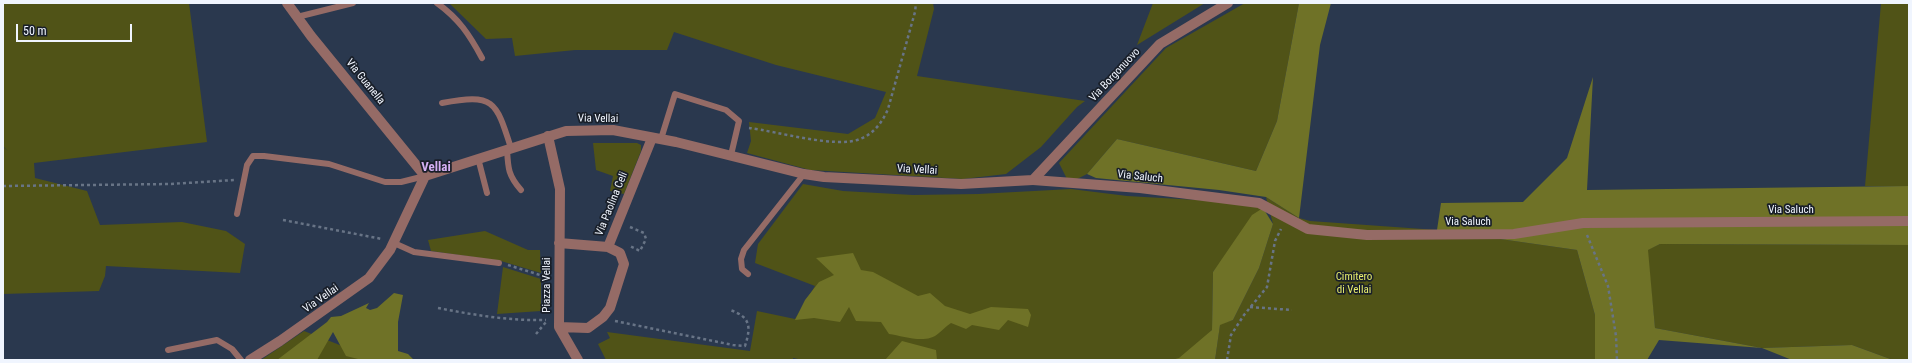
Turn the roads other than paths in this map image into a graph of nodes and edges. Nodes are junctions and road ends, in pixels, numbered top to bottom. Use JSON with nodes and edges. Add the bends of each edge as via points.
{"nodes":[{"id":1,"x":287,"y":3,"type":"edge"},
{"id":2,"x":352,"y":3,"type":"edge"},
{"id":3,"x":437,"y":3,"type":"edge"},
{"id":4,"x":1228,"y":3,"type":"edge"},
{"id":5,"x":297,"y":16,"type":"junction"},
{"id":6,"x":482,"y":58,"type":"dead end"},
{"id":7,"x":442,"y":103,"type":"dead end"},
{"id":8,"x":548,"y":136,"type":"junction"},
{"id":9,"x":657,"y":139,"type":"junction"},
{"id":10,"x":509,"y":149,"type":"junction"},
{"id":11,"x":731,"y":155,"type":"junction"},
{"id":12,"x":478,"y":158,"type":"junction"},
{"id":13,"x":804,"y":174,"type":"junction"},
{"id":14,"x":425,"y":176,"type":"junction"},
{"id":15,"x":1033,"y":180,"type":"junction"},
{"id":16,"x":521,"y":190,"type":"dead end"},
{"id":17,"x":487,"y":193,"type":"dead end"},
{"id":18,"x":238,"y":214,"type":"dead end"},
{"id":19,"x":1909,"y":222,"type":"edge"},
{"id":20,"x":394,"y":243,"type":"junction"},
{"id":21,"x":559,"y":243,"type":"junction"},
{"id":22,"x":608,"y":247,"type":"junction"},
{"id":23,"x":499,"y":263,"type":"road end"},
{"id":24,"x":748,"y":274,"type":"dead end"},
{"id":25,"x":559,"y":326,"type":"junction"},
{"id":26,"x":168,"y":350,"type":"dead end"},
{"id":27,"x":574,"y":358,"type":"edge"},
{"id":28,"x":241,"y":360,"type":"edge"},
{"id":29,"x":250,"y":360,"type":"edge"}],
"edges":[{"from":1,"to":5,"type":"street","name":"Via Guanella"},
{"from":2,"to":5,"type":"lane"},
{"from":3,"to":6,"type":"lane","via":[[452,14],[470,35]]},
{"from":4,"to":15,"type":"street","name":"Via Borgonuovo","via":[[1160,44]]},
{"from":5,"to":14,"type":"street","name":"Via Guanella"},
{"from":7,"to":10,"type":"lane","via":[[471,99],[484,100],[493,106],[501,116]]},
{"from":8,"to":9,"type":"street","name":"Via Vellai","via":[[566,131],[613,130]]},
{"from":8,"to":10,"type":"street","name":"Via Vellai"},
{"from":8,"to":21,"type":"street","name":"Piazza Vellai","via":[[560,189]]},
{"from":9,"to":11,"type":"street","name":"Via Vellai"},
{"from":9,"to":11,"type":"lane","via":[[675,94],[726,110],[739,121]]},
{"from":9,"to":22,"type":"street","name":"Via Paolina Celi"},
{"from":10,"to":12,"type":"street","name":"Via Vellai"},
{"from":10,"to":16,"type":"lane","via":[[509,172]]},
{"from":11,"to":13,"type":"street","name":"Via Vellai"},
{"from":12,"to":14,"type":"street","name":"Via Vellai"},
{"from":12,"to":17,"type":"lane"},
{"from":13,"to":15,"type":"street","name":"Via Vellai","via":[[961,184]]},
{"from":13,"to":24,"type":"lane","via":[[744,250],[741,259],[742,269]]},
{"from":14,"to":18,"type":"lane","via":[[401,182],[386,182],[329,164],[253,156],[249,160]]},
{"from":14,"to":20,"type":"street","name":"Via Vellai"},
{"from":15,"to":19,"type":"street","name":"Via Saluch","via":[[1140,188],[1259,203],[1308,229],[1366,234],[1514,234],[1583,223]]},
{"from":20,"to":23,"type":"lane","via":[[414,252]]},
{"from":20,"to":29,"type":"street","name":"Via Vellai","via":[[369,278],[280,342]]},
{"from":21,"to":22,"type":"street","name":"Piazza Vellai"},
{"from":21,"to":25,"type":"street","name":"Piazza Vellai"},
{"from":22,"to":25,"type":"street","name":"Via Paolina Celi","via":[[620,253],[624,264],[610,308],[588,328]]},
{"from":25,"to":27,"type":"street"},
{"from":26,"to":28,"type":"lane","via":[[217,340],[232,348]]}]}
